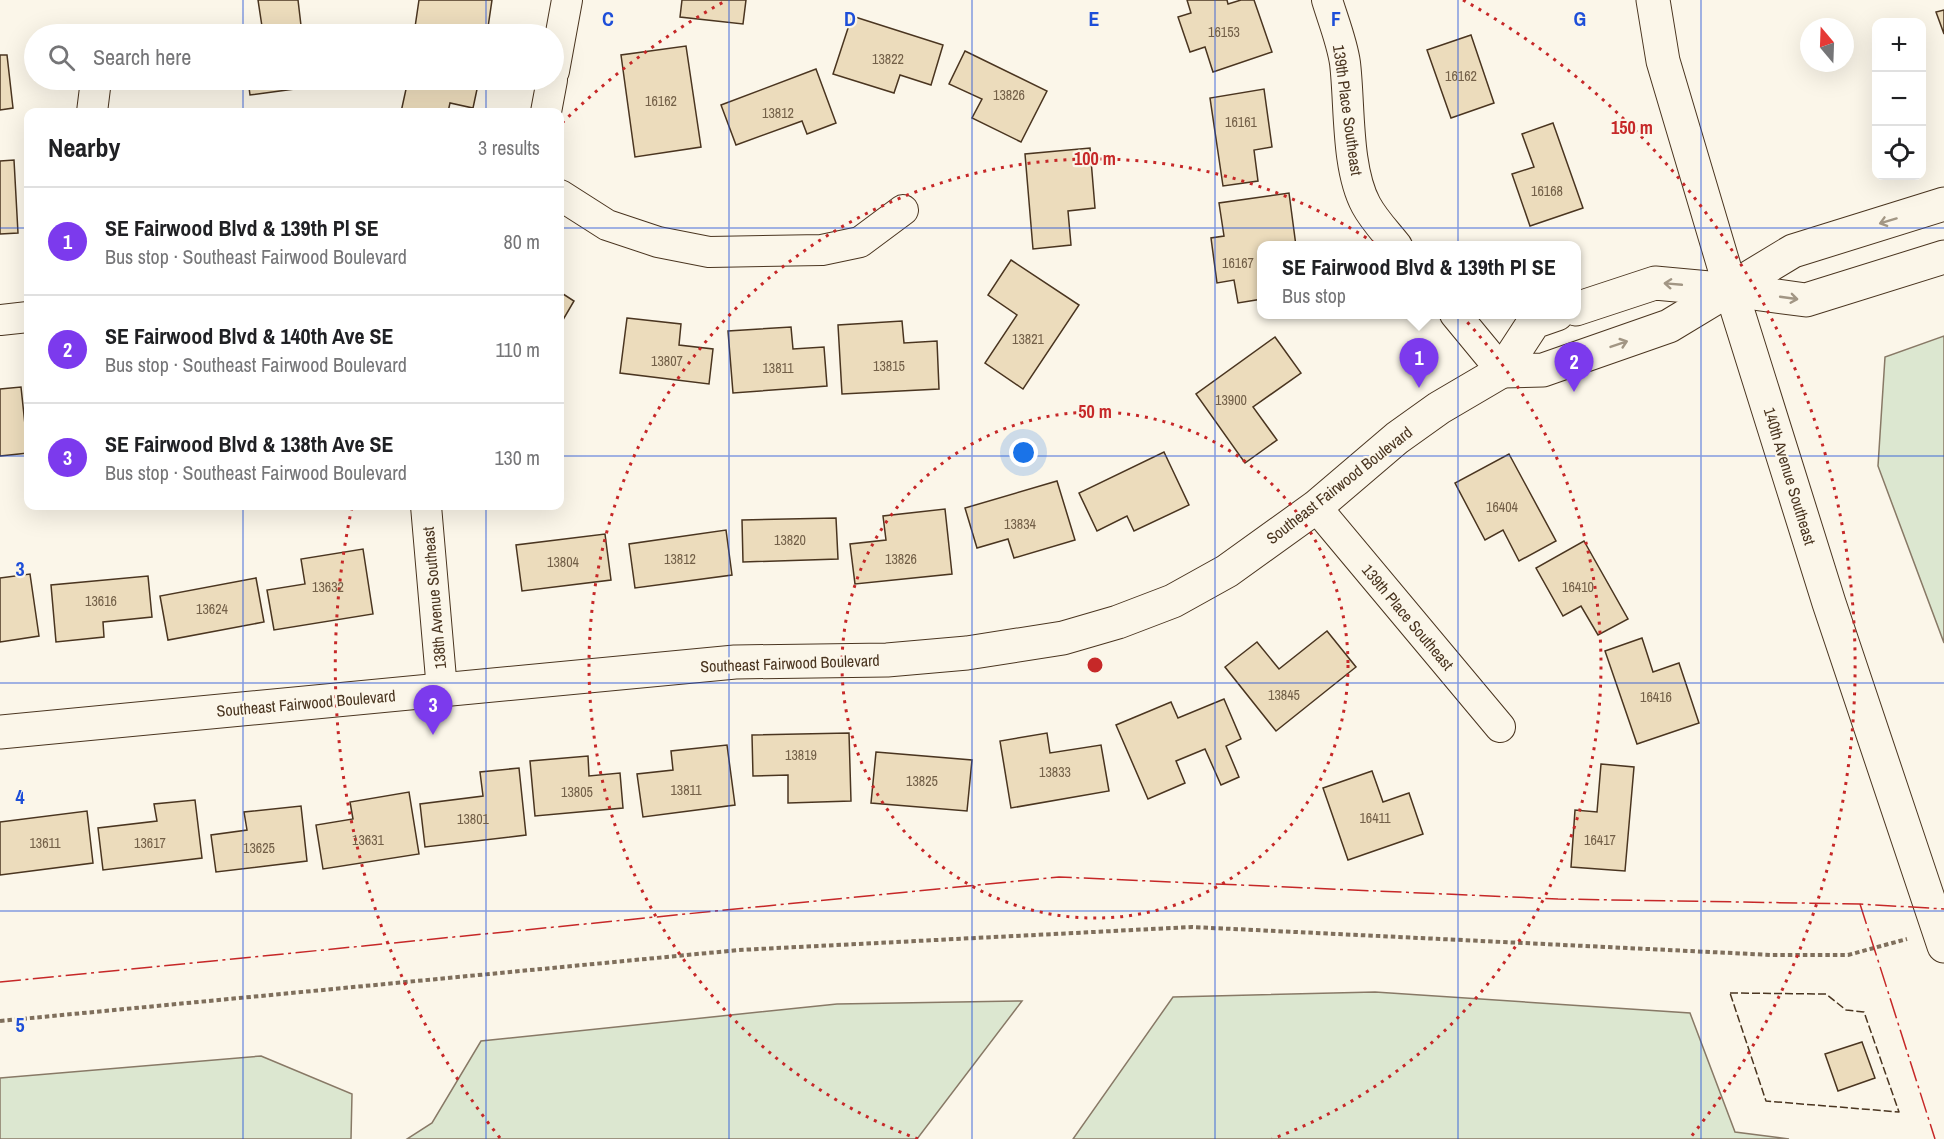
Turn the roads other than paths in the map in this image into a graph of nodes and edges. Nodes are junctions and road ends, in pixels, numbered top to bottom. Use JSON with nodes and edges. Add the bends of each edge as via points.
{"nodes":[{"id":1,"x":567,"y":0,"type":"edge"},
{"id":2,"x":1327,"y":0,"type":"edge"},
{"id":3,"x":1653,"y":0,"type":"edge"},
{"id":4,"x":563,"y":24,"type":"edge"},
{"id":5,"x":95,"y":90,"type":"edge"},
{"id":6,"x":550,"y":90,"type":"edge"},
{"id":7,"x":92,"y":108,"type":"edge"},
{"id":8,"x":547,"y":108,"type":"edge"},
{"id":9,"x":564,"y":198,"type":"edge"},
{"id":10,"x":1944,"y":204,"type":"edge"},
{"id":11,"x":903,"y":210,"type":"dead end"},
{"id":12,"x":1393,"y":241,"type":"edge"},
{"id":13,"x":1944,"y":257,"type":"edge"},
{"id":14,"x":1731,"y":290,"type":"junction"},
{"id":15,"x":1581,"y":307,"type":"edge"},
{"id":16,"x":24,"y":317,"type":"edge"},
{"id":17,"x":1458,"y":319,"type":"edge"},
{"id":18,"x":1544,"y":319,"type":"edge"},
{"id":19,"x":0,"y":320,"type":"edge"},
{"id":20,"x":1502,"y":370,"type":"junction"},
{"id":21,"x":1316,"y":507,"type":"junction"},
{"id":22,"x":426,"y":510,"type":"edge"},
{"id":23,"x":442,"y":690,"type":"junction"},
{"id":24,"x":1500,"y":727,"type":"dead end"},
{"id":25,"x":0,"y":732,"type":"edge"},
{"id":26,"x":1942,"y":939,"type":"edge"}],
"edges":[{"from":1,"to":4,"type":"street"},
{"from":2,"to":12,"type":"street","name":"139th Place Southeast","via":[[1345,60],[1357,182],[1365,203]]},
{"from":3,"to":14,"type":"street","name":"140th Avenue Southeast","via":[[1664,61]]},
{"from":5,"to":7,"type":"street"},
{"from":6,"to":8,"type":"street"},
{"from":9,"to":11,"type":"street","via":[[607,225],[658,242],[709,252],[822,250],[860,242]]},
{"from":10,"to":14,"type":"street","one_way":true,"via":[[1793,251]]},
{"from":14,"to":13,"type":"street","one_way":true,"via":[[1806,300]]},
{"from":14,"to":15,"type":"street","one_way":true,"via":[[1655,283]]},
{"from":20,"to":14,"type":"street","one_way":true,"via":[[1543,370],[1658,330]]},
{"from":14,"to":26,"type":"street","name":"140th Avenue Southeast","via":[[1829,603]]},
{"from":16,"to":19,"type":"street"},
{"from":17,"to":20,"type":"street"},
{"from":18,"to":20,"type":"street","name":"Southeast Fairwood Boulevard","via":[[1534,322]]},
{"from":20,"to":21,"type":"street","name":"Southeast Fairwood Boulevard","via":[[1397,438]]},
{"from":21,"to":23,"type":"street","name":"Southeast Fairwood Boulevard","via":[[1227,571],[1173,601],[1063,638],[968,653],[887,660],[735,662]]},
{"from":21,"to":24,"type":"street","name":"139th Place Southeast"},
{"from":22,"to":23,"type":"street","name":"138th Avenue Southeast"},
{"from":23,"to":25,"type":"street","name":"Southeast Fairwood Boulevard"}]}
